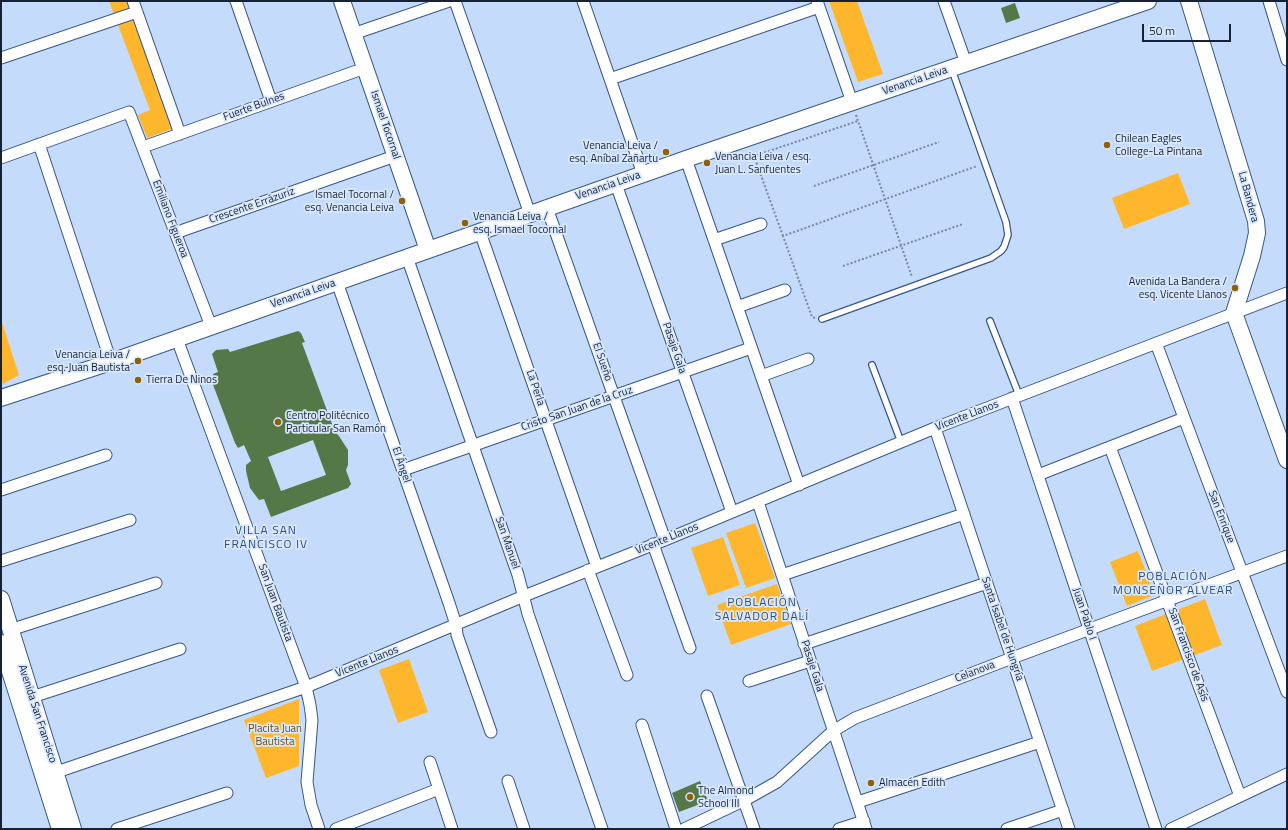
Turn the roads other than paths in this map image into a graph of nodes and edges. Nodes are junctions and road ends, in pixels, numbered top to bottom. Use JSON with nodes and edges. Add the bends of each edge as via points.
{"nodes":[{"id":1,"x":236,"y":1,"type":"edge"},
{"id":2,"x":342,"y":1,"type":"edge"},
{"id":3,"x":449,"y":1,"type":"edge"},
{"id":4,"x":455,"y":1,"type":"edge"},
{"id":5,"x":583,"y":1,"type":"edge"},
{"id":6,"x":944,"y":1,"type":"edge"},
{"id":7,"x":1148,"y":1,"type":"edge"},
{"id":8,"x":1189,"y":1,"type":"edge"},
{"id":9,"x":1269,"y":1,"type":"edge"},
{"id":10,"x":818,"y":4,"type":"edge"},
{"id":11,"x":1129,"y":4,"type":"edge"},
{"id":12,"x":135,"y":6,"type":"edge"},
{"id":13,"x":353,"y":34,"type":"junction"},
{"id":14,"x":1,"y":58,"type":"edge"},
{"id":15,"x":1287,"y":60,"type":"edge"},
{"id":16,"x":958,"y":66,"type":"junction"},
{"id":17,"x":365,"y":68,"type":"junction"},
{"id":18,"x":610,"y":80,"type":"junction"},
{"id":19,"x":271,"y":101,"type":"junction"},
{"id":20,"x":852,"y":102,"type":"junction"},
{"id":21,"x":180,"y":134,"type":"junction"},
{"id":22,"x":39,"y":144,"type":"junction"},
{"id":23,"x":143,"y":147,"type":"junction"},
{"id":24,"x":396,"y":156,"type":"junction"},
{"id":25,"x":1,"y":158,"type":"edge"},
{"id":26,"x":686,"y":159,"type":"junction"},
{"id":27,"x":643,"y":174,"type":"junction"},
{"id":28,"x":616,"y":184,"type":"junction"},
{"id":29,"x":547,"y":208,"type":"junction"},
{"id":30,"x":530,"y":214,"type":"junction"},
{"id":31,"x":761,"y":224,"type":"dead end"},
{"id":32,"x":480,"y":232,"type":"junction"},
{"id":33,"x":176,"y":233,"type":"junction"},
{"id":34,"x":714,"y":240,"type":"junction"},
{"id":35,"x":428,"y":250,"type":"junction"},
{"id":36,"x":407,"y":257,"type":"junction"},
{"id":37,"x":337,"y":282,"type":"junction"},
{"id":38,"x":785,"y":290,"type":"dead end"},
{"id":39,"x":1287,"y":293,"type":"edge"},
{"id":40,"x":737,"y":307,"type":"junction"},
{"id":41,"x":1234,"y":313,"type":"junction"},
{"id":42,"x":822,"y":319,"type":"road end"},
{"id":43,"x":990,"y":321,"type":"dead end"},
{"id":44,"x":211,"y":326,"type":"junction"},
{"id":45,"x":177,"y":339,"type":"junction"},
{"id":46,"x":1156,"y":343,"type":"junction"},
{"id":47,"x":751,"y":348,"type":"junction"},
{"id":48,"x":808,"y":359,"type":"dead end"},
{"id":49,"x":111,"y":362,"type":"junction"},
{"id":50,"x":872,"y":365,"type":"dead end"},
{"id":51,"x":683,"y":372,"type":"junction"},
{"id":52,"x":761,"y":376,"type":"junction"},
{"id":53,"x":614,"y":396,"type":"junction"},
{"id":54,"x":1016,"y":397,"type":"junction"},
{"id":55,"x":1,"y":398,"type":"edge"},
{"id":56,"x":1184,"y":418,"type":"junction"},
{"id":57,"x":546,"y":420,"type":"junction"},
{"id":58,"x":935,"y":428,"type":"junction"},
{"id":59,"x":901,"y":442,"type":"junction"},
{"id":60,"x":473,"y":446,"type":"junction"},
{"id":61,"x":1110,"y":447,"type":"junction"},
{"id":62,"x":106,"y":456,"type":"dead end"},
{"id":63,"x":1287,"y":460,"type":"edge"},
{"id":64,"x":403,"y":470,"type":"junction"},
{"id":65,"x":1038,"y":475,"type":"junction"},
{"id":66,"x":799,"y":485,"type":"junction"},
{"id":67,"x":1,"y":490,"type":"edge"},
{"id":68,"x":758,"y":502,"type":"junction"},
{"id":69,"x":732,"y":512,"type":"junction"},
{"id":70,"x":964,"y":514,"type":"junction"},
{"id":71,"x":130,"y":520,"type":"dead end"},
{"id":72,"x":665,"y":540,"type":"junction"},
{"id":73,"x":653,"y":544,"type":"junction"},
{"id":74,"x":1287,"y":556,"type":"edge"},
{"id":75,"x":1,"y":561,"type":"edge"},
{"id":76,"x":592,"y":568,"type":"junction"},
{"id":77,"x":1242,"y":572,"type":"junction"},
{"id":78,"x":782,"y":575,"type":"junction"},
{"id":79,"x":987,"y":583,"type":"junction"},
{"id":80,"x":156,"y":584,"type":"dead end"},
{"id":81,"x":524,"y":596,"type":"junction"},
{"id":82,"x":1,"y":599,"type":"edge"},
{"id":83,"x":1167,"y":600,"type":"junction"},
{"id":84,"x":456,"y":625,"type":"junction"},
{"id":85,"x":1089,"y":629,"type":"junction"},
{"id":86,"x":6,"y":637,"type":"edge"},
{"id":87,"x":804,"y":644,"type":"junction"},
{"id":88,"x":690,"y":648,"type":"dead end"},
{"id":89,"x":180,"y":649,"type":"dead end"},
{"id":90,"x":1012,"y":658,"type":"junction"},
{"id":91,"x":810,"y":661,"type":"junction"},
{"id":92,"x":6,"y":674,"type":"edge"},
{"id":93,"x":627,"y":675,"type":"dead end"},
{"id":94,"x":749,"y":681,"type":"dead end"},
{"id":95,"x":306,"y":687,"type":"junction"},
{"id":96,"x":1287,"y":692,"type":"edge"},
{"id":97,"x":707,"y":696,"type":"dead end"},
{"id":98,"x":32,"y":697,"type":"junction"},
{"id":99,"x":642,"y":725,"type":"dead end"},
{"id":100,"x":834,"y":731,"type":"junction"},
{"id":101,"x":491,"y":732,"type":"dead end"},
{"id":102,"x":1040,"y":742,"type":"junction"},
{"id":103,"x":430,"y":762,"type":"dead end"},
{"id":104,"x":1287,"y":774,"type":"edge"},
{"id":105,"x":50,"y":775,"type":"junction"},
{"id":106,"x":508,"y":781,"type":"dead end"},
{"id":107,"x":439,"y":789,"type":"junction"},
{"id":108,"x":227,"y":793,"type":"dead end"},
{"id":109,"x":1240,"y":796,"type":"junction"},
{"id":110,"x":745,"y":800,"type":"junction"},
{"id":111,"x":858,"y":802,"type":"junction"},
{"id":112,"x":1063,"y":810,"type":"junction"},
{"id":113,"x":865,"y":825,"type":"edge"},
{"id":114,"x":60,"y":829,"type":"edge"},
{"id":115,"x":73,"y":829,"type":"edge"},
{"id":116,"x":117,"y":829,"type":"edge"},
{"id":117,"x":319,"y":829,"type":"edge"},
{"id":118,"x":336,"y":829,"type":"edge"},
{"id":119,"x":452,"y":829,"type":"edge"},
{"id":120,"x":524,"y":829,"type":"edge"},
{"id":121,"x":602,"y":829,"type":"edge"},
{"id":122,"x":676,"y":829,"type":"edge"},
{"id":123,"x":684,"y":829,"type":"edge"},
{"id":124,"x":754,"y":829,"type":"edge"},
{"id":125,"x":840,"y":829,"type":"edge"},
{"id":126,"x":1007,"y":829,"type":"edge"},
{"id":127,"x":1069,"y":829,"type":"edge"},
{"id":128,"x":1156,"y":829,"type":"edge"},
{"id":129,"x":1171,"y":829,"type":"edge"}],
"edges":[{"from":1,"to":19,"type":"street"},
{"from":2,"to":13,"type":"street","name":"Ismael Tocornal"},
{"from":3,"to":13,"type":"street"},
{"from":4,"to":30,"type":"street"},
{"from":5,"to":18,"type":"street"},
{"from":6,"to":16,"type":"street"},
{"from":7,"to":11,"type":"street","name":"Venancia Leiva"},
{"from":8,"to":41,"type":"street","name":"La Bandera","via":[[1256,221],[1257,233],[1252,256]]},
{"from":9,"to":15,"type":"street"},
{"from":10,"to":18,"type":"street"},
{"from":10,"to":20,"type":"street"},
{"from":11,"to":16,"type":"street","name":"Venancia Leiva"},
{"from":12,"to":14,"type":"street"},
{"from":12,"to":21,"type":"street"},
{"from":13,"to":17,"type":"street","name":"Ismael Tocornal"},
{"from":16,"to":20,"type":"street","name":"Venancia Leiva"},
{"from":16,"to":42,"type":"lane","via":[[985,163],[1008,228],[1004,247],[991,258]]},
{"from":17,"to":19,"type":"street","name":"Fuerte Bulnes"},
{"from":17,"to":24,"type":"street","name":"Ismael Tocornal"},
{"from":18,"to":27,"type":"street"},
{"from":19,"to":21,"type":"street","name":"Fuerte Bulnes"},
{"from":20,"to":26,"type":"street","name":"Venancia Leiva"},
{"from":21,"to":23,"type":"street","name":"Fuerte Bulnes"},
{"from":22,"to":23,"type":"street","name":"Emiliano Figueroa","via":[[129,112]]},
{"from":22,"to":25,"type":"street"},
{"from":22,"to":49,"type":"street"},
{"from":23,"to":33,"type":"street","name":"Emiliano Figueroa"},
{"from":24,"to":33,"type":"street","name":"Crescente Errázuriz"},
{"from":24,"to":35,"type":"street","name":"Ismael Tocornal"},
{"from":26,"to":27,"type":"street","name":"Venancia Leiva"},
{"from":26,"to":34,"type":"street"},
{"from":27,"to":28,"type":"street","name":"Venancia Leiva"},
{"from":28,"to":29,"type":"street","name":"Venancia Leiva"},
{"from":28,"to":51,"type":"street","name":"Pasaje Gala"},
{"from":29,"to":30,"type":"street","name":"Venancia Leiva"},
{"from":29,"to":53,"type":"street","name":"El Sueño"},
{"from":30,"to":32,"type":"street","name":"Venancia Leiva"},
{"from":31,"to":34,"type":"street"},
{"from":32,"to":35,"type":"street","name":"Venancia Leiva"},
{"from":32,"to":57,"type":"street","name":"La Perla"},
{"from":33,"to":44,"type":"street","name":"Emiliano Figueroa"},
{"from":34,"to":40,"type":"street"},
{"from":35,"to":36,"type":"street","name":"Venancia Leiva"},
{"from":36,"to":37,"type":"street","name":"Venancia Leiva"},
{"from":36,"to":60,"type":"street","name":"San Manuel"},
{"from":37,"to":44,"type":"street","name":"Venancia Leiva"},
{"from":37,"to":64,"type":"street","name":"El Ángel"},
{"from":38,"to":40,"type":"street"},
{"from":39,"to":41,"type":"street","name":"Vicente Llanos"},
{"from":40,"to":47,"type":"street"},
{"from":41,"to":46,"type":"street","name":"Vicente Llanos"},
{"from":41,"to":63,"type":"street"},
{"from":43,"to":54,"type":"lane"},
{"from":44,"to":45,"type":"street","name":"Venancia Leiva"},
{"from":45,"to":49,"type":"street","name":"Venancia Leiva"},
{"from":45,"to":95,"type":"street","name":"San Juan Bautista"},
{"from":46,"to":54,"type":"street","name":"Vicente Llanos"},
{"from":46,"to":56,"type":"street","name":"San Enrique"},
{"from":47,"to":51,"type":"street","name":"Cristo San Juan de la Cruz"},
{"from":47,"to":52,"type":"street"},
{"from":48,"to":52,"type":"street"},
{"from":49,"to":55,"type":"street","name":"Venancia Leiva"},
{"from":50,"to":59,"type":"lane"},
{"from":51,"to":53,"type":"street","name":"Cristo San Juan de la Cruz"},
{"from":51,"to":69,"type":"street","name":"Pasaje Gala"},
{"from":52,"to":66,"type":"street"},
{"from":53,"to":57,"type":"street","name":"Cristo San Juan de la Cruz"},
{"from":53,"to":72,"type":"street","name":"El Sueño"},
{"from":54,"to":58,"type":"street","name":"Vicente Llanos"},
{"from":54,"to":65,"type":"street","name":"Juan Pablo I"},
{"from":56,"to":61,"type":"street"},
{"from":56,"to":77,"type":"street","name":"San Enrique"},
{"from":57,"to":60,"type":"street","name":"Cristo San Juan de la Cruz"},
{"from":57,"to":76,"type":"street","name":"La Perla"},
{"from":58,"to":59,"type":"street","name":"Vicente Llanos"},
{"from":58,"to":70,"type":"street","name":"Santa Isabel de Hungría"},
{"from":59,"to":66,"type":"street","name":"Vicente Llanos"},
{"from":60,"to":64,"type":"street","name":"Cristo San Juan de la Cruz"},
{"from":60,"to":81,"type":"street","name":"San Manuel"},
{"from":61,"to":65,"type":"street"},
{"from":61,"to":83,"type":"street","name":"San Francisco de Asís"},
{"from":62,"to":67,"type":"street"},
{"from":64,"to":84,"type":"street","name":"El Ángel"},
{"from":65,"to":85,"type":"street","name":"Juan Pablo I"},
{"from":66,"to":68,"type":"street","name":"Vicente Llanos"},
{"from":68,"to":69,"type":"street","name":"Vicente Llanos"},
{"from":68,"to":78,"type":"street","name":"Pasaje Gala"},
{"from":69,"to":72,"type":"street","name":"Vicente Llanos"},
{"from":70,"to":78,"type":"street"},
{"from":70,"to":79,"type":"street","name":"Santa Isabel de Hungría"},
{"from":71,"to":75,"type":"street"},
{"from":72,"to":73,"type":"street","name":"Vicente Llanos"},
{"from":73,"to":76,"type":"street","name":"Vicente Llanos"},
{"from":73,"to":88,"type":"street"},
{"from":74,"to":77,"type":"street","name":"Celanova"},
{"from":76,"to":81,"type":"street","name":"Vicente Llanos"},
{"from":76,"to":93,"type":"street","name":"La Perla"},
{"from":77,"to":83,"type":"street","name":"Celanova"},
{"from":77,"to":96,"type":"street","name":"San Enrique"},
{"from":78,"to":87,"type":"street","name":"Pasaje Gala"},
{"from":79,"to":87,"type":"street"},
{"from":79,"to":90,"type":"street","name":"Santa Isabel de Hungría"},
{"from":80,"to":86,"type":"street"},
{"from":81,"to":84,"type":"street","name":"Vicente Llanos"},
{"from":81,"to":121,"type":"street","name":"San Manuel"},
{"from":82,"to":86,"type":"street","name":"Avenida San Francisco"},
{"from":83,"to":85,"type":"street","name":"Celanova"},
{"from":83,"to":109,"type":"street","name":"San Francisco de Asís"},
{"from":84,"to":95,"type":"street","name":"Vicente Llanos"},
{"from":84,"to":101,"type":"street","name":"El Ángel","via":[[457,635]]},
{"from":85,"to":90,"type":"street","name":"Celanova"},
{"from":85,"to":128,"type":"street","name":"Juan Pablo I"},
{"from":86,"to":92,"type":"street","name":"Avenida San Francisco"},
{"from":86,"to":98,"type":"street","name":"Avenida San Francisco"},
{"from":87,"to":91,"type":"street","name":"Pasaje Gala"},
{"from":89,"to":98,"type":"street"},
{"from":90,"to":100,"type":"street","name":"Celanova","via":[[855,718]]},
{"from":90,"to":102,"type":"street","name":"Santa Isabel de Hungría"},
{"from":91,"to":94,"type":"street"},
{"from":91,"to":100,"type":"street","name":"Pasaje Gala"},
{"from":92,"to":105,"type":"street","name":"Avenida San Francisco"},
{"from":95,"to":105,"type":"street","name":"Vicente Llanos"},
{"from":95,"to":117,"type":"street","name":"San Juan Bautista","via":[[312,720],[307,782]]},
{"from":97,"to":110,"type":"street"},
{"from":98,"to":105,"type":"street","name":"Avenida San Francisco"},
{"from":99,"to":122,"type":"street"},
{"from":100,"to":110,"type":"street","name":"Celanova","via":[[777,782]]},
{"from":100,"to":111,"type":"street","name":"Pasaje Gala"},
{"from":102,"to":111,"type":"street"},
{"from":102,"to":112,"type":"street","name":"Santa Isabel de Hungría"},
{"from":103,"to":107,"type":"street"},
{"from":104,"to":109,"type":"street"},
{"from":105,"to":114,"type":"street","name":"Avenida San Francisco"},
{"from":105,"to":115,"type":"street","name":"Avenida San Francisco"},
{"from":106,"to":120,"type":"street"},
{"from":107,"to":118,"type":"street"},
{"from":107,"to":119,"type":"street"},
{"from":108,"to":116,"type":"street"},
{"from":109,"to":129,"type":"street"},
{"from":110,"to":123,"type":"street","name":"Celanova"},
{"from":110,"to":124,"type":"street"},
{"from":111,"to":113,"type":"street","name":"Pasaje Gala"},
{"from":112,"to":126,"type":"street"},
{"from":112,"to":127,"type":"street","name":"Santa Isabel de Hungría"},
{"from":113,"to":125,"type":"street"}]}
